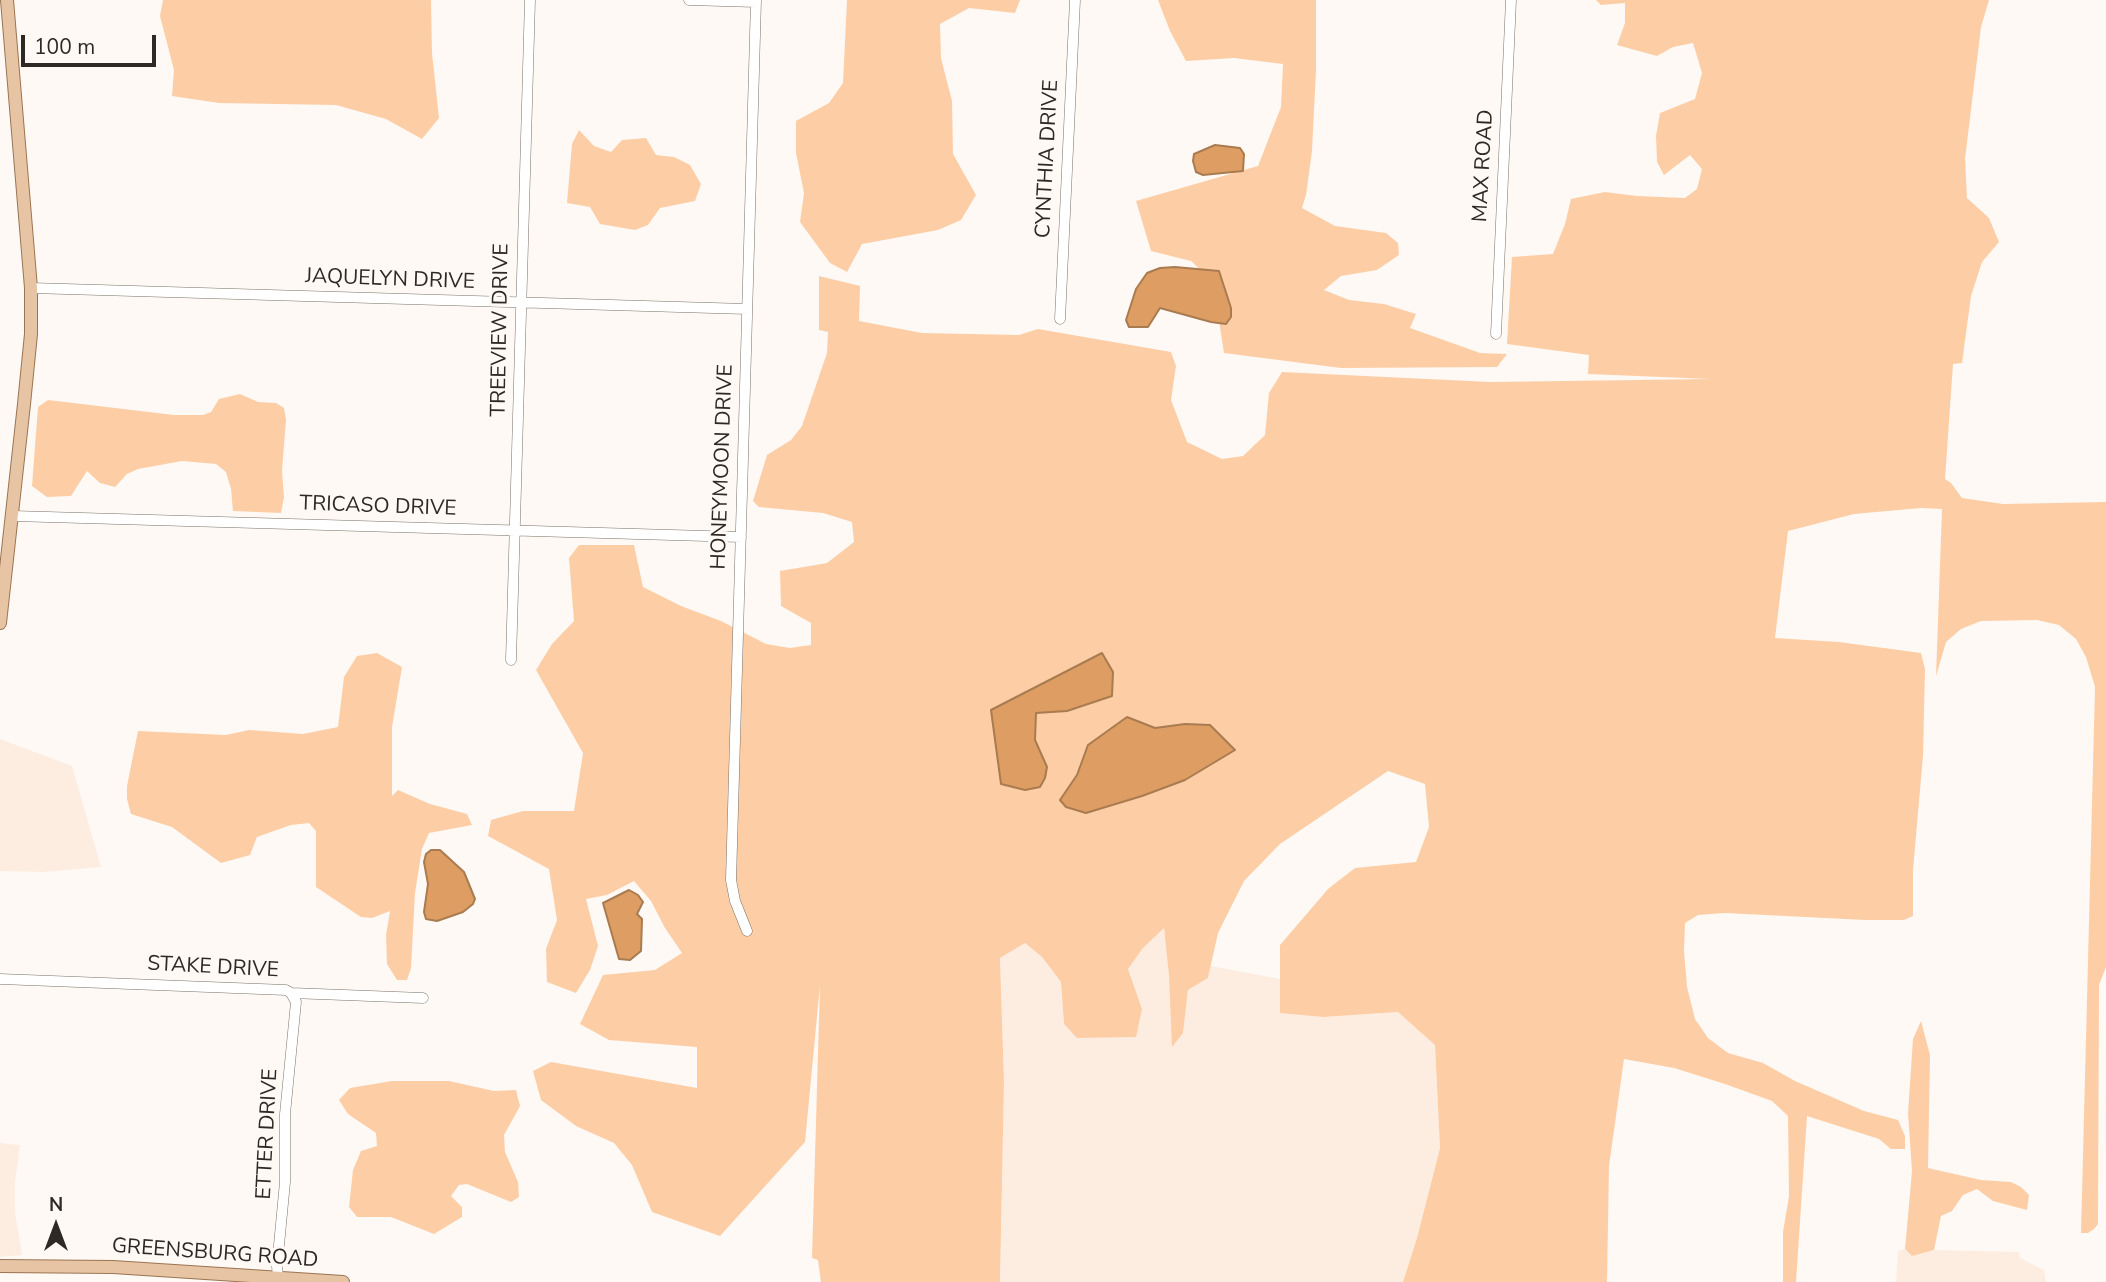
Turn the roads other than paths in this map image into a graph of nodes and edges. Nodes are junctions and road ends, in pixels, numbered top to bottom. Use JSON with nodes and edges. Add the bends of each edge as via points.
{"nodes":[{"id":1,"x":7,"y":0,"type":"edge"},
{"id":2,"x":530,"y":0,"type":"edge"},
{"id":3,"x":689,"y":0,"type":"edge"},
{"id":4,"x":1075,"y":0,"type":"edge"},
{"id":5,"x":1511,"y":0,"type":"edge"},
{"id":6,"x":756,"y":1,"type":"edge"},
{"id":7,"x":31,"y":288,"type":"junction"},
{"id":8,"x":522,"y":302,"type":"junction"},
{"id":9,"x":747,"y":309,"type":"junction"},
{"id":10,"x":1060,"y":319,"type":"dead end"},
{"id":11,"x":1496,"y":334,"type":"dead end"},
{"id":12,"x":13,"y":516,"type":"junction"},
{"id":13,"x":514,"y":531,"type":"junction"},
{"id":14,"x":741,"y":537,"type":"junction"},
{"id":15,"x":0,"y":623,"type":"edge"},
{"id":16,"x":511,"y":660,"type":"dead end"},
{"id":17,"x":747,"y":932,"type":"dead end"},
{"id":18,"x":0,"y":978,"type":"edge"},
{"id":19,"x":291,"y":993,"type":"junction"},
{"id":20,"x":423,"y":998,"type":"dead end"},
{"id":21,"x":0,"y":1266,"type":"edge"},
{"id":22,"x":278,"y":1278,"type":"junction"},
{"id":23,"x":343,"y":1282,"type":"edge"}],
"edges":[{"from":1,"to":7,"type":"main road"},
{"from":2,"to":8,"type":"street","name":"TREEVIEW DRIVE"},
{"from":3,"to":6,"type":"street"},
{"from":4,"to":10,"type":"street","name":"CYNTHIA DRIVE"},
{"from":5,"to":11,"type":"street","name":"MAX ROAD"},
{"from":6,"to":9,"type":"street","name":"HONEYMOON DRIVE"},
{"from":7,"to":8,"type":"street","name":"JAQUELYN DRIVE"},
{"from":7,"to":12,"type":"main road","via":[[31,334]]},
{"from":8,"to":9,"type":"street","name":"JAQUELYN DRIVE"},
{"from":8,"to":13,"type":"street","name":"TREEVIEW DRIVE"},
{"from":9,"to":14,"type":"street","name":"HONEYMOON DRIVE"},
{"from":12,"to":13,"type":"street","name":"TRICASO DRIVE"},
{"from":12,"to":15,"type":"main road"},
{"from":13,"to":14,"type":"street","name":"TRICASO DRIVE"},
{"from":13,"to":16,"type":"street","name":"TREEVIEW DRIVE"},
{"from":14,"to":17,"type":"street","name":"HONEYMOON DRIVE","via":[[731,880]]},
{"from":18,"to":19,"type":"street","name":"STAKE DRIVE"},
{"from":19,"to":20,"type":"street","name":"STAKE DRIVE"},
{"from":19,"to":22,"type":"street","name":"ETTER DRIVE","via":[[296,1002],[285,1114]]},
{"from":21,"to":22,"type":"main road","name":"GREENSBURG ROAD","via":[[100,1266]]},
{"from":22,"to":23,"type":"main road","name":"GREENSBURG ROAD"}]}
